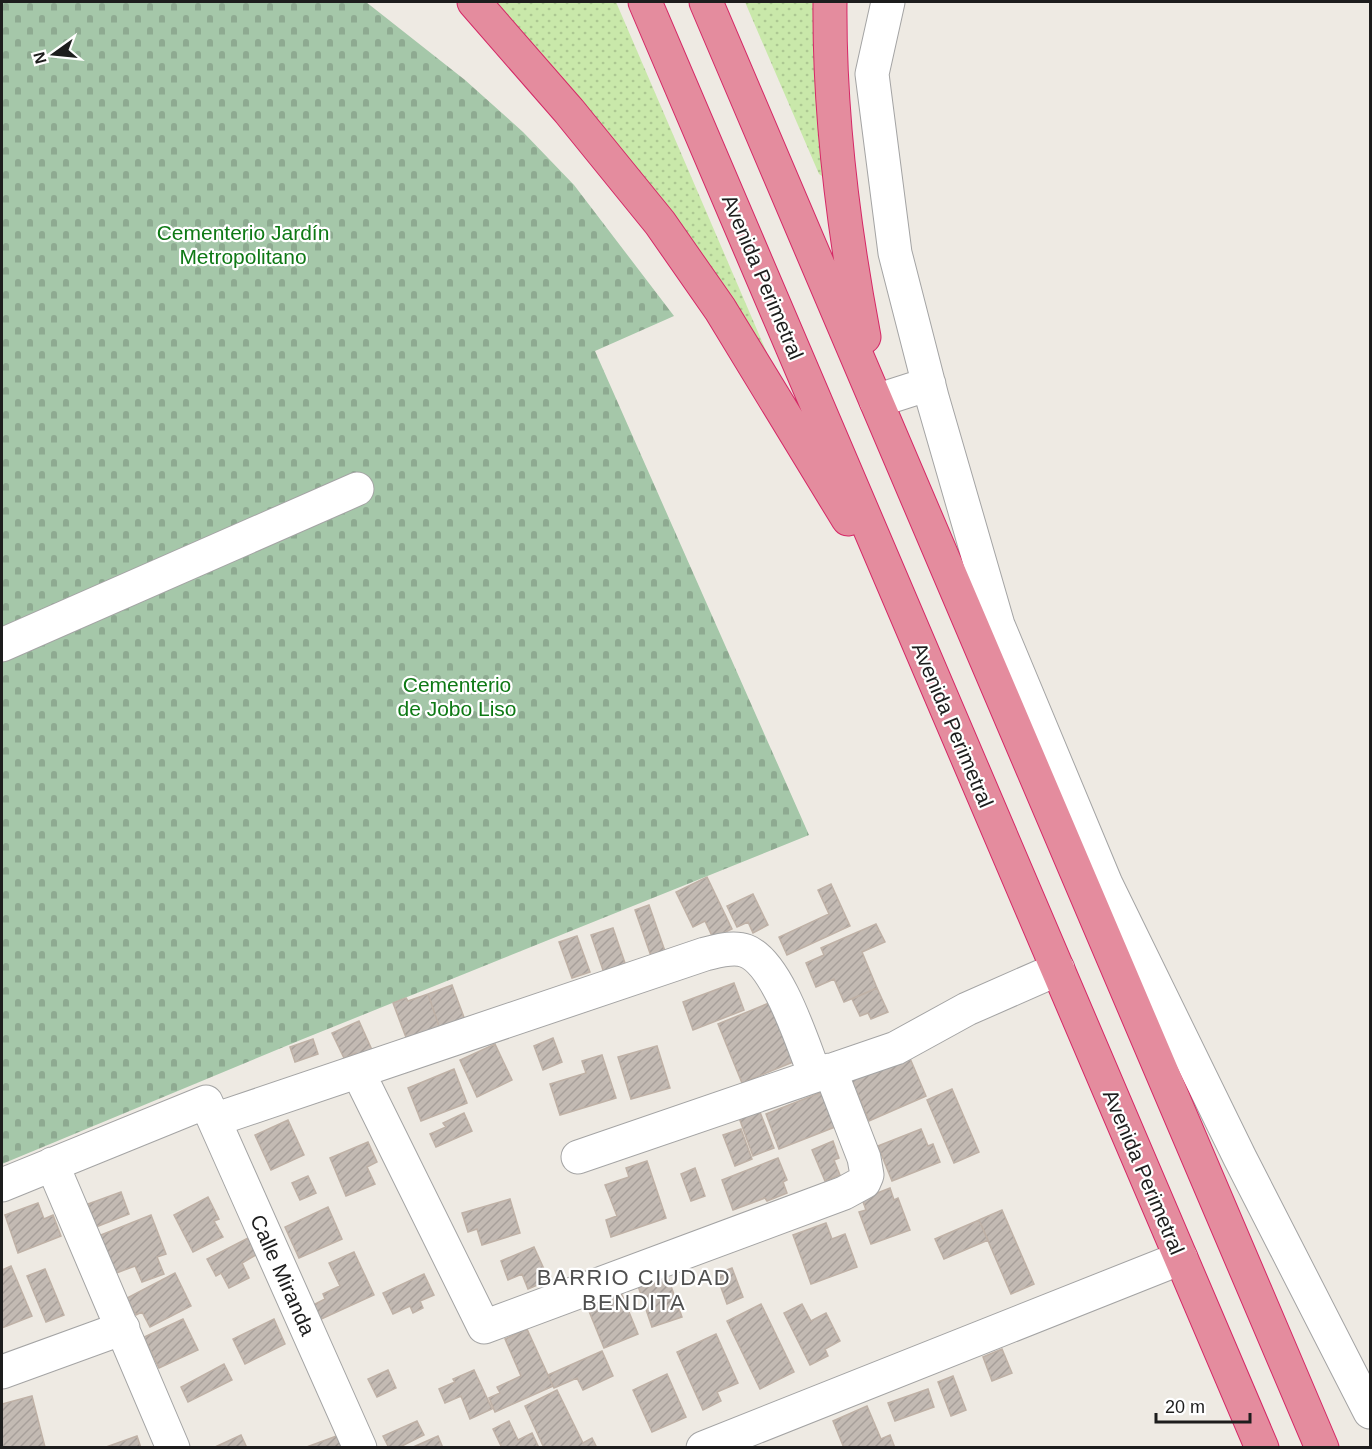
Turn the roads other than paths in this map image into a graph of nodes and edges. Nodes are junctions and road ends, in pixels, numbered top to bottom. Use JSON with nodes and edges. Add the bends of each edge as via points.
{"nodes":[{"id":1,"x":474,"y":2,"type":"edge"},
{"id":2,"x":645,"y":2,"type":"edge"},
{"id":3,"x":706,"y":2,"type":"edge"},
{"id":4,"x":830,"y":2,"type":"edge"},
{"id":5,"x":888,"y":2,"type":"edge"},
{"id":6,"x":929,"y":384,"type":"junction"},
{"id":7,"x":876,"y":401,"type":"junction"},
{"id":8,"x":357,"y":489,"type":"dead end"},
{"id":9,"x":909,"y":620,"type":"junction"},
{"id":10,"x":2,"y":645,"type":"edge"},
{"id":11,"x":1058,"y":969,"type":"junction"},
{"id":12,"x":358,"y":1072,"type":"junction"},
{"id":13,"x":822,"y":1073,"type":"junction"},
{"id":14,"x":210,"y":1111,"type":"junction"},
{"id":15,"x":578,"y":1157,"type":"dead end"},
{"id":16,"x":52,"y":1164,"type":"junction"},
{"id":17,"x":2,"y":1185,"type":"edge"},
{"id":18,"x":1181,"y":1258,"type":"junction"},
{"id":19,"x":123,"y":1328,"type":"junction"},
{"id":20,"x":2,"y":1372,"type":"edge"},
{"id":21,"x":1371,"y":1412,"type":"edge"},
{"id":22,"x":173,"y":1448,"type":"edge"},
{"id":23,"x":360,"y":1448,"type":"edge"},
{"id":24,"x":703,"y":1448,"type":"edge"},
{"id":25,"x":1262,"y":1448,"type":"edge"},
{"id":26,"x":1322,"y":1448,"type":"edge"}],
"edges":[{"from":1,"to":9,"type":"highway","via":[[570,111],[667,233],[720,309]]},
{"from":2,"to":9,"type":"highway","name":"Avenida Perimetral"},
{"from":3,"to":7,"type":"highway"},
{"from":4,"to":7,"type":"highway","via":[[840,194]]},
{"from":5,"to":6,"type":"street","via":[[872,74],[895,253]]},
{"from":6,"to":7,"type":"street"},
{"from":6,"to":21,"type":"street","via":[[998,625],[1106,884],[1240,1158]]},
{"from":7,"to":26,"type":"highway"},
{"from":8,"to":10,"type":"street"},
{"from":9,"to":11,"type":"highway","name":"Avenida Perimetral"},
{"from":11,"to":13,"type":"street","via":[[967,1009],[896,1048]]},
{"from":11,"to":18,"type":"highway","name":"Avenida Perimetral"},
{"from":12,"to":13,"type":"street","via":[[727,949],[746,951],[768,968]]},
{"from":12,"to":13,"type":"street","via":[[484,1327],[864,1182],[864,1158]]},
{"from":12,"to":14,"type":"street"},
{"from":13,"to":15,"type":"street"},
{"from":14,"to":16,"type":"street"},
{"from":14,"to":23,"type":"street","name":"Calle Miranda"},
{"from":16,"to":17,"type":"street"},
{"from":16,"to":19,"type":"street"},
{"from":18,"to":24,"type":"street"},
{"from":18,"to":25,"type":"highway","name":"Avenida Perimetral"},
{"from":19,"to":20,"type":"street"},
{"from":19,"to":22,"type":"street"}]}
